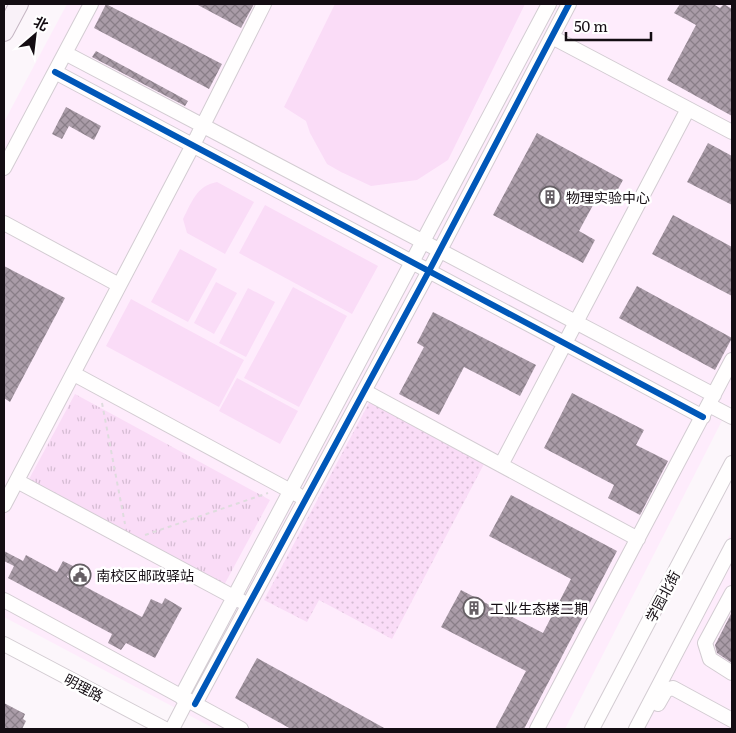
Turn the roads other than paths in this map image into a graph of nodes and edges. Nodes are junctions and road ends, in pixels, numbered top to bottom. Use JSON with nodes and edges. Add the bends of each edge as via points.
{"nodes":[{"id":1,"x":19,"y":4,"type":"edge"},
{"id":2,"x":92,"y":4,"type":"edge"},
{"id":3,"x":264,"y":4,"type":"edge"},
{"id":4,"x":549,"y":4,"type":"edge"},
{"id":5,"x":569,"y":4,"type":"edge"},
{"id":6,"x":4,"y":32,"type":"edge"},
{"id":7,"x":552,"y":38,"type":"junction"},
{"id":8,"x":65,"y":53,"type":"junction"},
{"id":9,"x":55,"y":72,"type":"junction"},
{"id":10,"x":688,"y":109,"type":"junction"},
{"id":11,"x":202,"y":126,"type":"junction"},
{"id":12,"x":732,"y":132,"type":"edge"},
{"id":13,"x":193,"y":145,"type":"junction"},
{"id":14,"x":4,"y":168,"type":"edge"},
{"id":15,"x":4,"y":223,"type":"edge"},
{"id":16,"x":423,"y":243,"type":"junction"},
{"id":17,"x":439,"y":251,"type":"junction"},
{"id":18,"x":413,"y":262,"type":"junction"},
{"id":19,"x":429,"y":271,"type":"junction"},
{"id":20,"x":120,"y":285,"type":"junction"},
{"id":21,"x":576,"y":323,"type":"junction"},
{"id":22,"x":565,"y":344,"type":"junction"},
{"id":23,"x":732,"y":360,"type":"edge"},
{"id":24,"x":74,"y":374,"type":"junction"},
{"id":25,"x":364,"y":392,"type":"junction"},
{"id":26,"x":708,"y":406,"type":"junction"},
{"id":27,"x":732,"y":417,"type":"edge"},
{"id":28,"x":732,"y":463,"type":"edge"},
{"id":29,"x":501,"y":465,"type":"junction"},
{"id":30,"x":17,"y":481,"type":"junction"},
{"id":31,"x":291,"y":491,"type":"junction"},
{"id":32,"x":306,"y":499,"type":"junction"},
{"id":33,"x":4,"y":506,"type":"edge"},
{"id":34,"x":638,"y":539,"type":"junction"},
{"id":35,"x":731,"y":549,"type":"edge"},
{"id":36,"x":732,"y":593,"type":"edge"},
{"id":37,"x":234,"y":597,"type":"junction"},
{"id":38,"x":4,"y":600,"type":"edge"},
{"id":39,"x":248,"y":605,"type":"junction"},
{"id":40,"x":4,"y":644,"type":"edge"},
{"id":41,"x":732,"y":673,"type":"edge"},
{"id":42,"x":665,"y":674,"type":"junction"},
{"id":43,"x":188,"y":700,"type":"junction"},
{"id":44,"x":732,"y":710,"type":"edge"},
{"id":45,"x":732,"y":720,"type":"edge"},
{"id":46,"x":165,"y":729,"type":"edge"},
{"id":47,"x":172,"y":729,"type":"edge"},
{"id":48,"x":241,"y":729,"type":"edge"},
{"id":49,"x":537,"y":729,"type":"edge"},
{"id":50,"x":592,"y":729,"type":"edge"},
{"id":51,"x":636,"y":729,"type":"edge"},
{"id":52,"x":645,"y":729,"type":"edge"}],
"edges":[{"from":1,"to":6,"type":"main road"},
{"from":2,"to":8,"type":"street"},
{"from":3,"to":11,"type":"street"},
{"from":4,"to":16,"type":"street"},
{"from":5,"to":7,"type":"street"},
{"from":7,"to":10,"type":"street"},
{"from":7,"to":17,"type":"street"},
{"from":8,"to":9,"type":"street"},
{"from":8,"to":11,"type":"street"},
{"from":9,"to":13,"type":"street"},
{"from":9,"to":14,"type":"street"},
{"from":10,"to":12,"type":"street"},
{"from":10,"to":21,"type":"street"},
{"from":11,"to":13,"type":"street"},
{"from":11,"to":16,"type":"street"},
{"from":13,"to":18,"type":"street"},
{"from":13,"to":20,"type":"street"},
{"from":15,"to":20,"type":"street"},
{"from":16,"to":17,"type":"street"},
{"from":16,"to":18,"type":"street"},
{"from":17,"to":19,"type":"street"},
{"from":17,"to":21,"type":"street"},
{"from":18,"to":19,"type":"street"},
{"from":18,"to":31,"type":"street"},
{"from":19,"to":22,"type":"street"},
{"from":19,"to":25,"type":"street"},
{"from":20,"to":24,"type":"street"},
{"from":21,"to":22,"type":"street"},
{"from":21,"to":26,"type":"street"},
{"from":22,"to":26,"type":"street"},
{"from":22,"to":29,"type":"street"},
{"from":23,"to":26,"type":"street"},
{"from":24,"to":30,"type":"street"},
{"from":24,"to":31,"type":"street"},
{"from":25,"to":29,"type":"street"},
{"from":25,"to":32,"type":"street"},
{"from":26,"to":27,"type":"street"},
{"from":26,"to":34,"type":"street"},
{"from":28,"to":50,"type":"street","name":"学园北街"},
{"from":29,"to":34,"type":"street"},
{"from":30,"to":33,"type":"street"},
{"from":30,"to":37,"type":"street"},
{"from":31,"to":32,"type":"street"},
{"from":31,"to":37,"type":"street"},
{"from":32,"to":39,"type":"street"},
{"from":34,"to":49,"type":"street"},
{"from":35,"to":42,"type":"street"},
{"from":36,"to":41,"type":"street","via":[[705,643],[710,659]]},
{"from":37,"to":39,"type":"street"},
{"from":37,"to":43,"type":"street"},
{"from":38,"to":43,"type":"street"},
{"from":39,"to":43,"type":"street"},
{"from":40,"to":46,"type":"street","name":"明理路"},
{"from":42,"to":44,"type":"street"},
{"from":42,"to":51,"type":"street"},
{"from":43,"to":47,"type":"street"},
{"from":43,"to":48,"type":"street"},
{"from":45,"to":52,"type":"street","via":[[673,688],[666,690]]}]}
